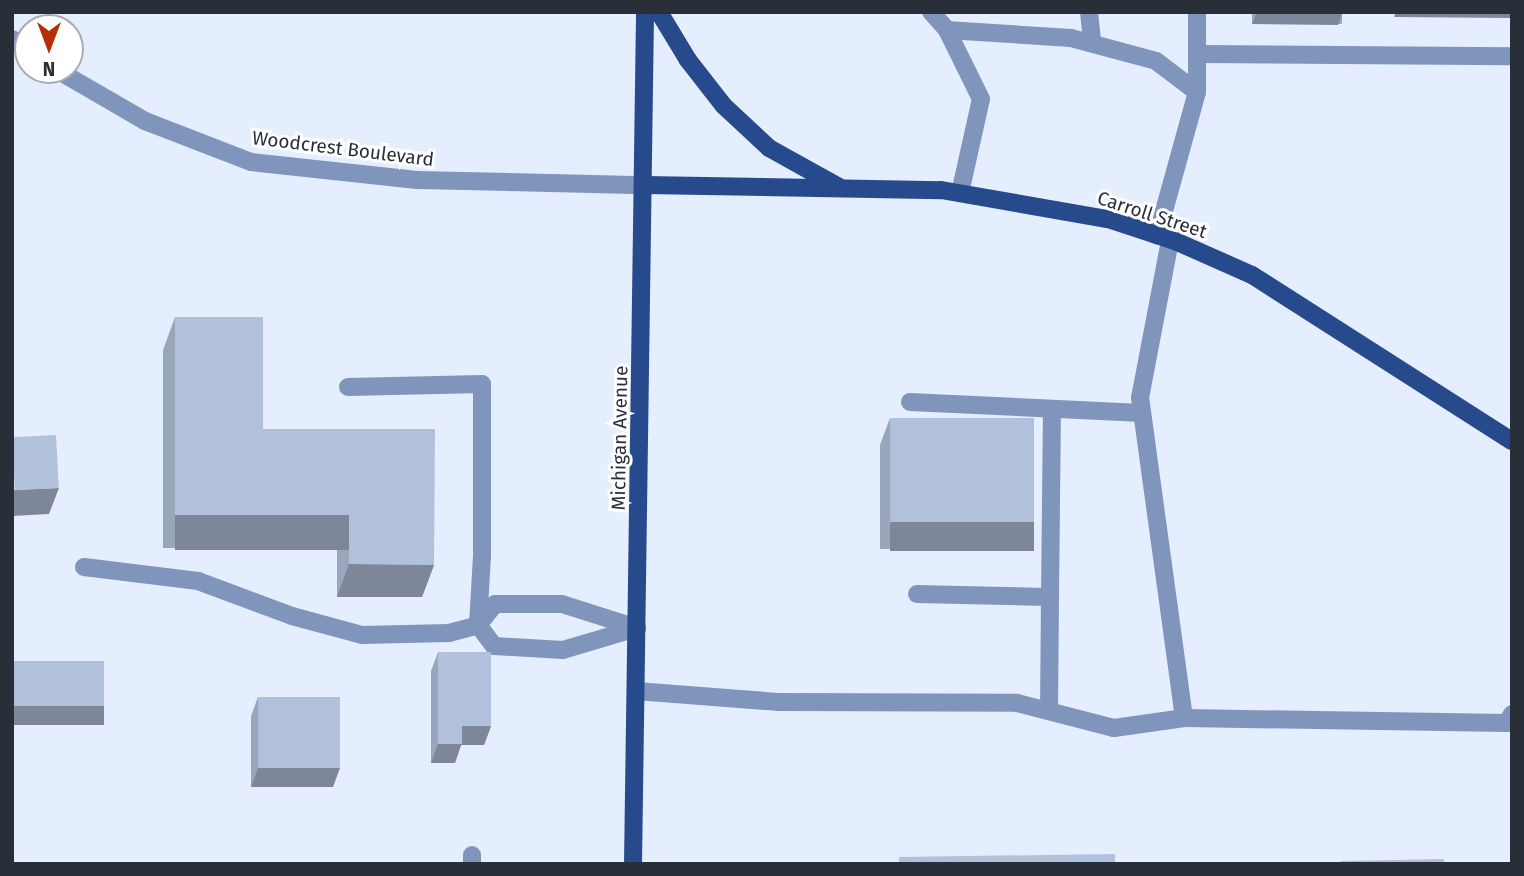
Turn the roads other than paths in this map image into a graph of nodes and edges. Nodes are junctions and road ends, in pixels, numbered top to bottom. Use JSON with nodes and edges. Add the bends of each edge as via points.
{"nodes":[{"id":1,"x":645,"y":12,"type":"edge"},
{"id":2,"x":659,"y":12,"type":"edge"},
{"id":3,"x":930,"y":12,"type":"edge"},
{"id":4,"x":1089,"y":12,"type":"edge"},
{"id":5,"x":1198,"y":12,"type":"edge"},
{"id":6,"x":947,"y":30,"type":"junction"},
{"id":7,"x":1091,"y":43,"type":"junction"},
{"id":8,"x":1197,"y":54,"type":"junction"},
{"id":9,"x":1512,"y":56,"type":"edge"},
{"id":10,"x":81,"y":84,"type":"edge"},
{"id":11,"x":1197,"y":92,"type":"junction"},
{"id":12,"x":645,"y":185,"type":"junction"},
{"id":13,"x":842,"y":188,"type":"junction"},
{"id":14,"x":960,"y":193,"type":"junction"},
{"id":15,"x":1164,"y":238,"type":"junction"},
{"id":16,"x":348,"y":387,"type":"dead end"},
{"id":17,"x":910,"y":402,"type":"dead end"},
{"id":18,"x":1052,"y":409,"type":"junction"},
{"id":19,"x":1142,"y":413,"type":"junction"},
{"id":20,"x":1512,"y":441,"type":"edge"},
{"id":21,"x":84,"y":567,"type":"dead end"},
{"id":22,"x":917,"y":594,"type":"dead end"},
{"id":23,"x":1050,"y":597,"type":"junction"},
{"id":24,"x":478,"y":625,"type":"junction"},
{"id":25,"x":637,"y":628,"type":"junction"},
{"id":26,"x":636,"y":691,"type":"junction"},
{"id":27,"x":1049,"y":711,"type":"junction"},
{"id":28,"x":1512,"y":714,"type":"edge"},
{"id":29,"x":1184,"y":718,"type":"junction"},
{"id":30,"x":633,"y":864,"type":"edge"}],
"edges":[{"from":1,"to":12,"type":"main road","name":"Michigan Avenue"},
{"from":2,"to":13,"type":"main road","via":[[723,106],[769,148]]},
{"from":3,"to":6,"type":"street"},
{"from":4,"to":7,"type":"street"},
{"from":5,"to":8,"type":"street"},
{"from":6,"to":7,"type":"street","via":[[1071,37]]},
{"from":6,"to":14,"type":"street","via":[[981,99]]},
{"from":7,"to":11,"type":"street","via":[[1156,61]]},
{"from":8,"to":9,"type":"street"},
{"from":8,"to":11,"type":"street"},
{"from":10,"to":12,"type":"street","name":"Woodcrest Boulevard","via":[[145,121],[251,162],[417,180]]},
{"from":11,"to":15,"type":"street"},
{"from":12,"to":13,"type":"main road","name":"Carroll Street"},
{"from":12,"to":25,"type":"main road","name":"Michigan Avenue"},
{"from":13,"to":14,"type":"main road","name":"Carroll Street"},
{"from":14,"to":15,"type":"main road","name":"Carroll Street","via":[[1108,219]]},
{"from":15,"to":19,"type":"street","via":[[1140,398]]},
{"from":15,"to":20,"type":"main road","name":"Carroll Street","via":[[1252,275]]},
{"from":16,"to":24,"type":"street","via":[[482,384]]},
{"from":17,"to":18,"type":"street"},
{"from":18,"to":19,"type":"street"},
{"from":18,"to":23,"type":"street"},
{"from":19,"to":29,"type":"street"},
{"from":21,"to":24,"type":"street","via":[[198,581],[292,616],[362,635],[449,633]]},
{"from":22,"to":23,"type":"street"},
{"from":23,"to":27,"type":"street"},
{"from":24,"to":25,"type":"street","via":[[494,646],[563,650]]},
{"from":24,"to":25,"type":"street","via":[[495,604],[562,604]]},
{"from":25,"to":26,"type":"main road","name":"Michigan Avenue"},
{"from":26,"to":27,"type":"street","via":[[778,702],[1017,702]]},
{"from":26,"to":30,"type":"main road","name":"Michigan Avenue"},
{"from":27,"to":29,"type":"street","via":[[1114,728]]},
{"from":28,"to":29,"type":"street","via":[[1507,723]]}]}
